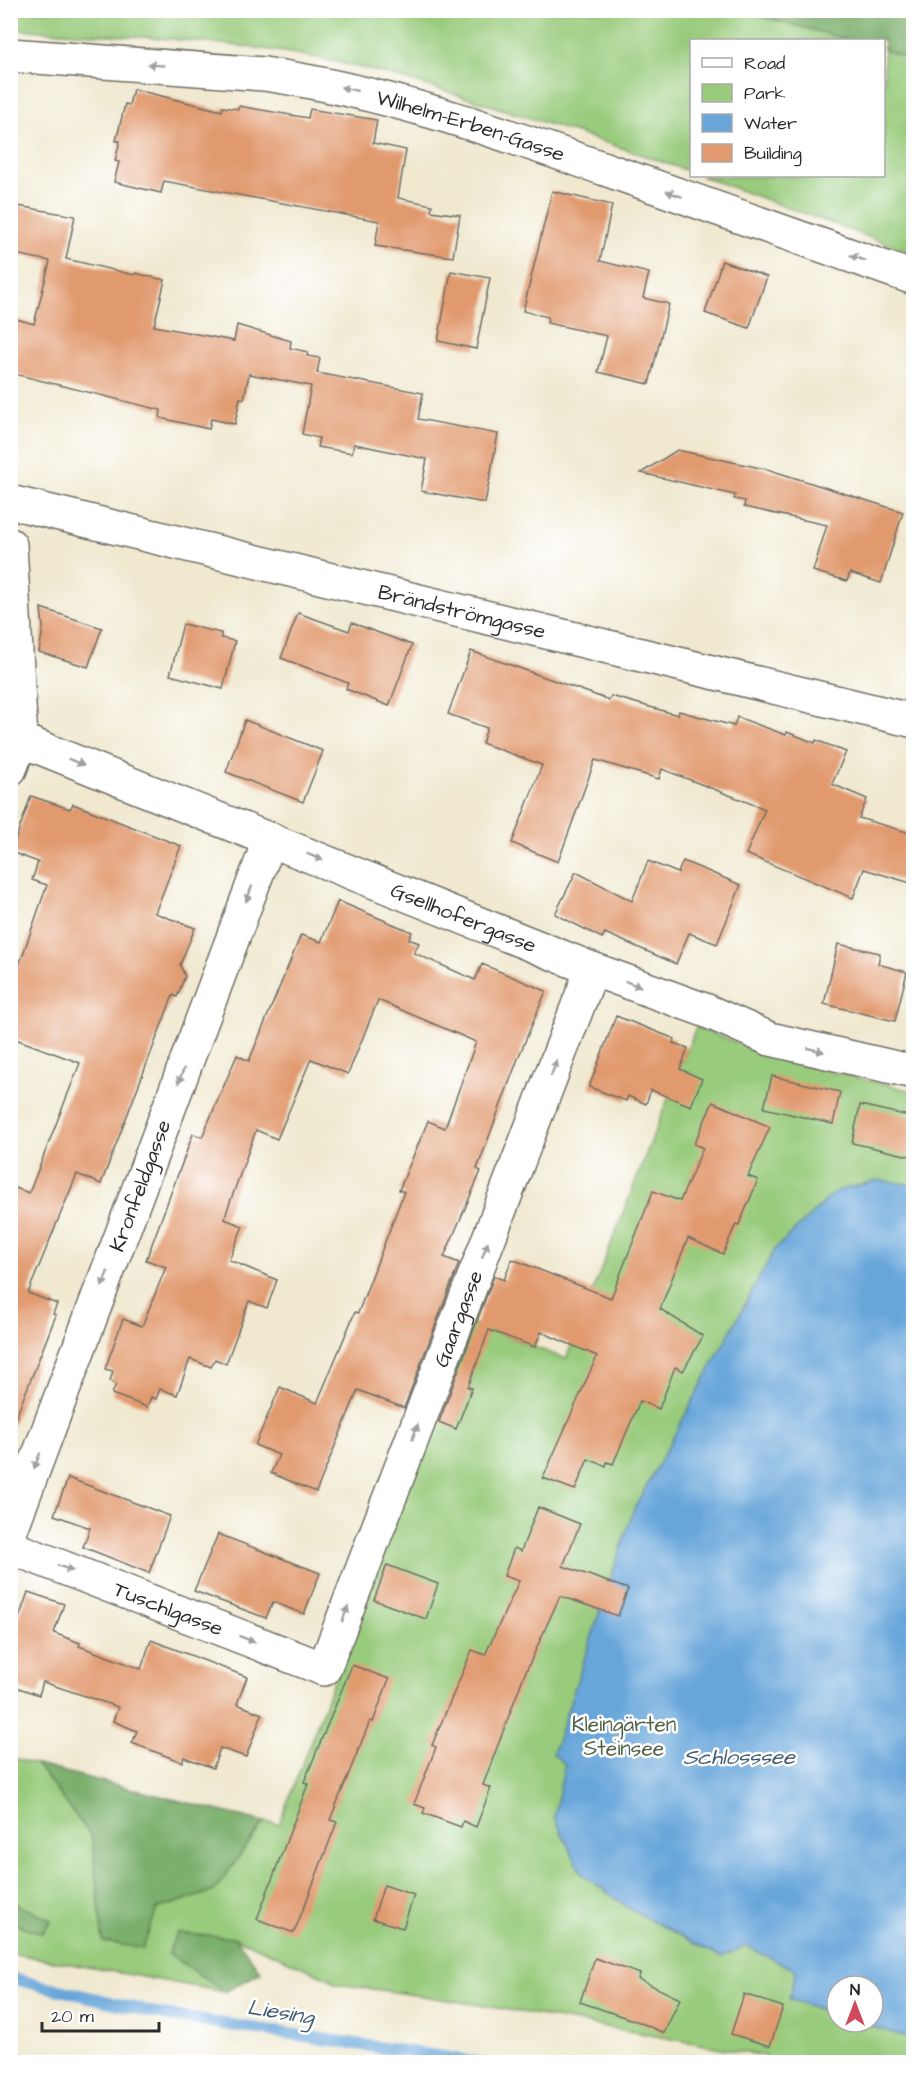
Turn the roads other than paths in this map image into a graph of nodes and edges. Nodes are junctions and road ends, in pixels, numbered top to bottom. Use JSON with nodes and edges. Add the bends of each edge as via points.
{"nodes":[{"id":1,"x":10,"y":55,"type":"edge"},
{"id":2,"x":914,"y":278,"type":"edge"},
{"id":3,"x":10,"y":502,"type":"edge"},
{"id":4,"x":10,"y":545,"type":"edge"},
{"id":5,"x":914,"y":721,"type":"edge"},
{"id":6,"x":16,"y":754,"type":"edge"},
{"id":7,"x":270,"y":839,"type":"junction"},
{"id":8,"x":592,"y":969,"type":"junction"},
{"id":9,"x":914,"y":1072,"type":"edge"},
{"id":10,"x":10,"y":1532,"type":"edge"},
{"id":11,"x":10,"y":1547,"type":"edge"},
{"id":12,"x":324,"y":1669,"type":"joint"}],
"edges":[{"from":2,"to":1,"type":"street","name":"Wilhelm-Erben-Gasse","one_way":true,"via":[[389,98],[264,74]]},
{"from":3,"to":5,"type":"street","name":"Brändströmgasse"},
{"from":4,"to":6,"type":"street"},
{"from":6,"to":7,"type":"street","name":"Gsellhofergasse","one_way":true},
{"from":7,"to":8,"type":"street","name":"Gsellhofergasse","one_way":true},
{"from":7,"to":10,"type":"street","name":"Kronfeldgasse","one_way":true},
{"from":8,"to":9,"type":"street","name":"Gsellhofergasse","one_way":true,"via":[[707,1011],[770,1039]]},
{"from":12,"to":8,"type":"street","name":"Gaargasse","one_way":true},
{"from":11,"to":12,"type":"street","name":"Tuschlgasse","one_way":true}]}
